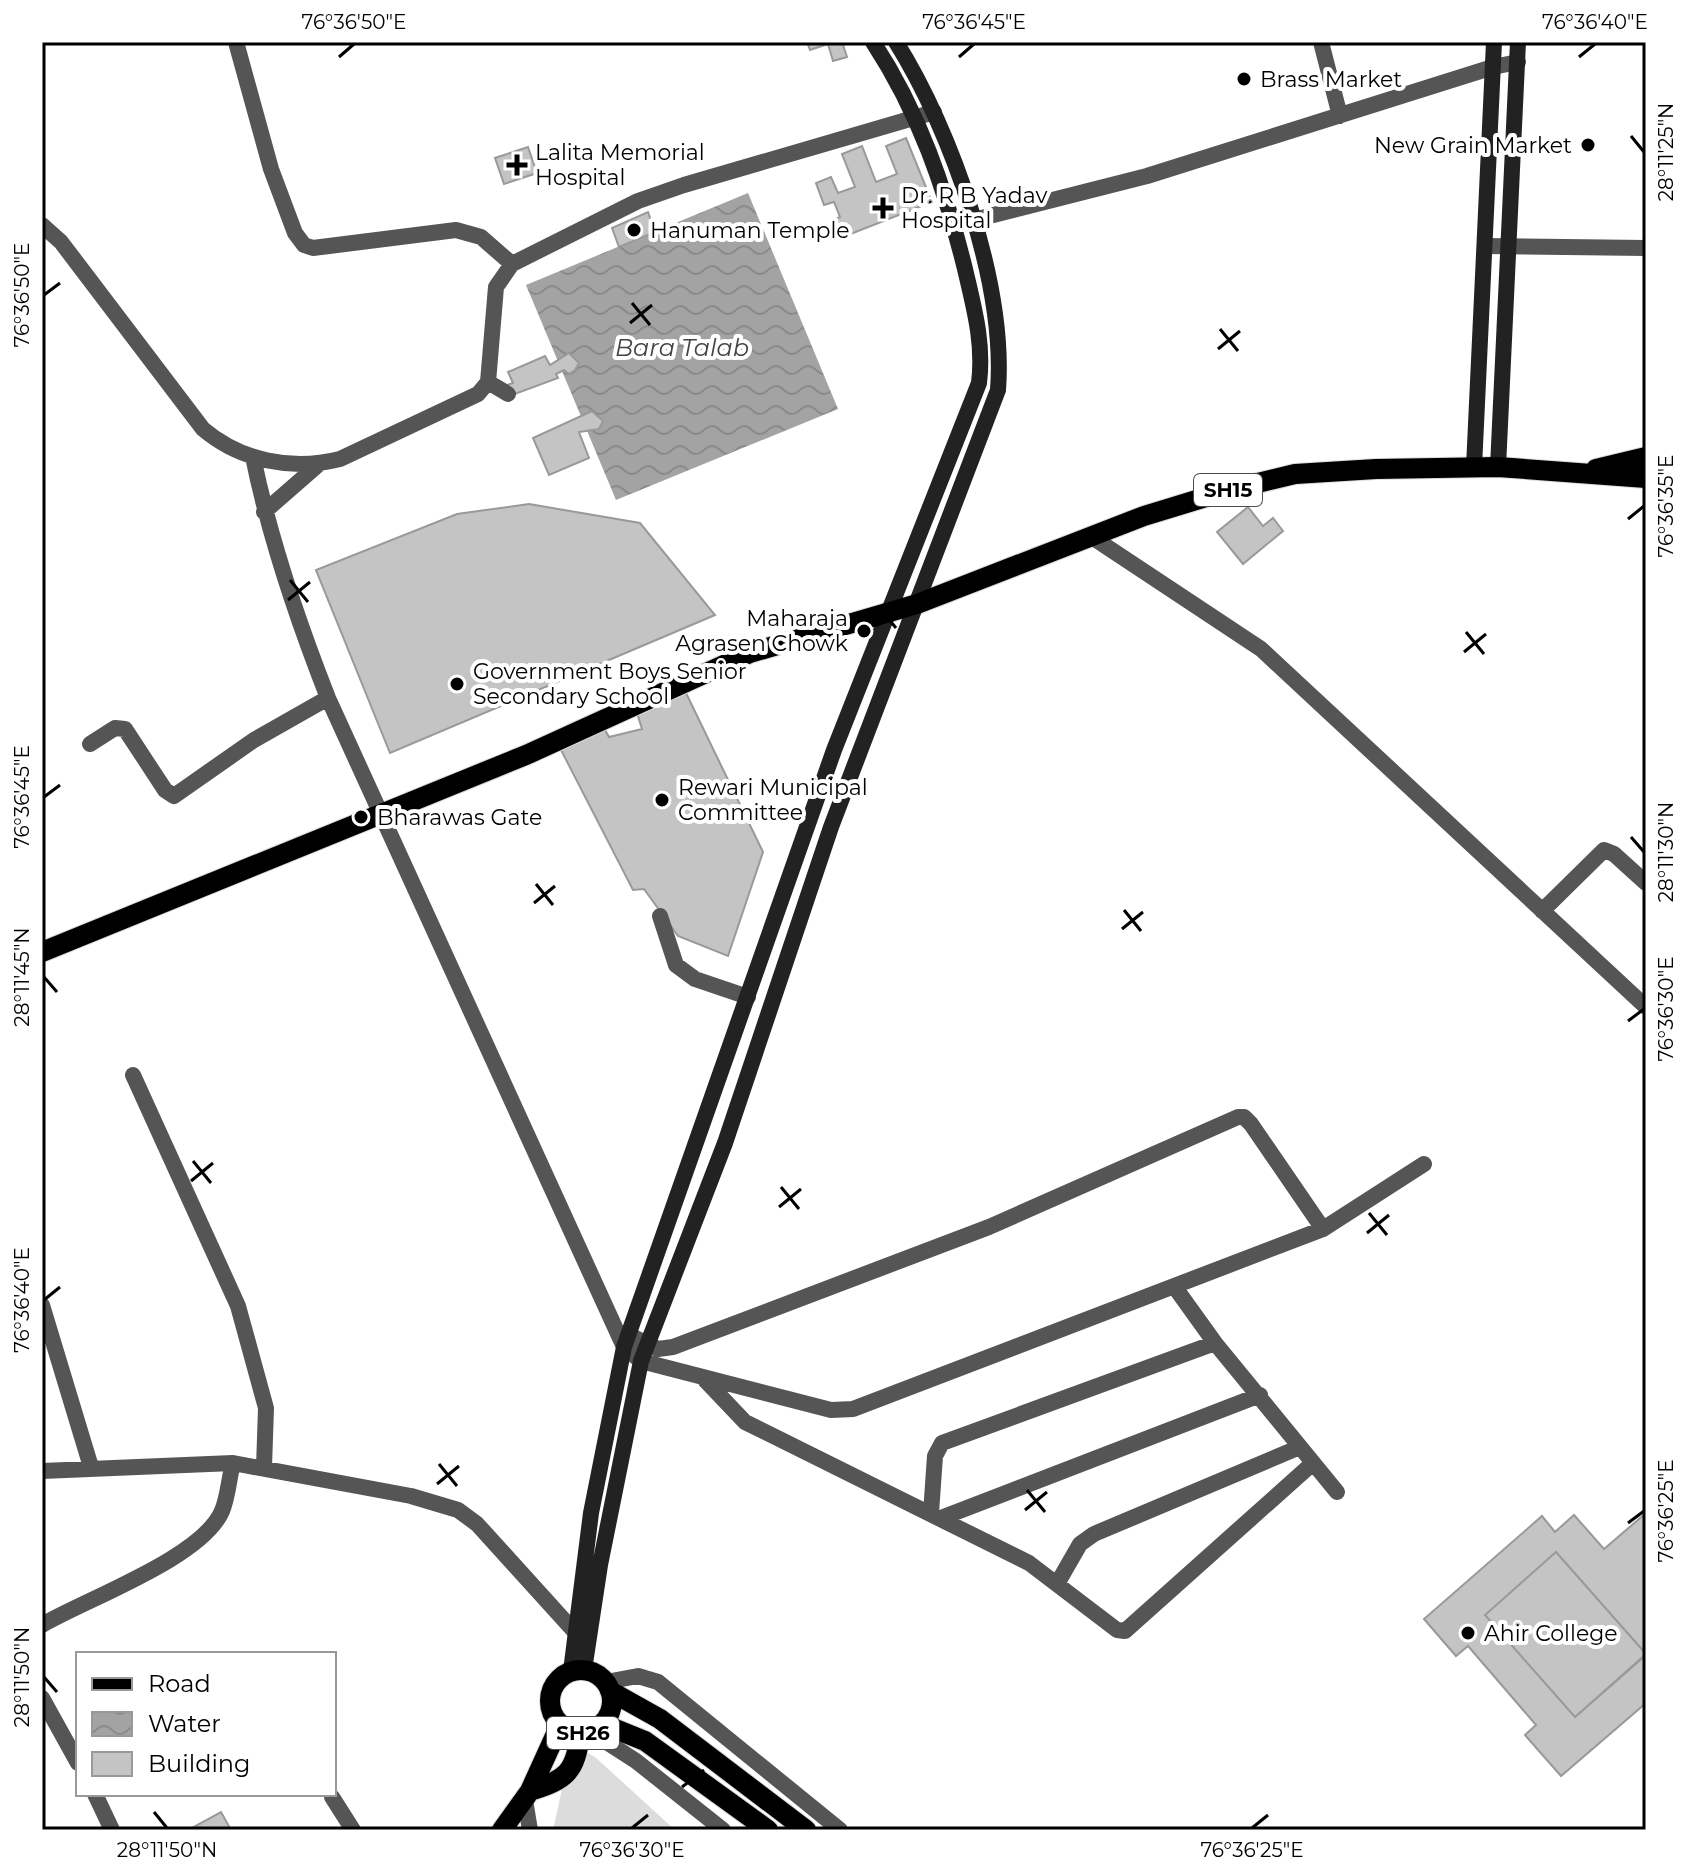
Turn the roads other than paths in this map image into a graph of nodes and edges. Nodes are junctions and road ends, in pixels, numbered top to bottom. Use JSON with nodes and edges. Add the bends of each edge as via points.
{"nodes":[{"id":1,"x":236,"y":42,"type":"edge"},
{"id":2,"x":873,"y":42,"type":"edge"},
{"id":3,"x":896,"y":42,"type":"edge"},
{"id":4,"x":1321,"y":42,"type":"edge"},
{"id":5,"x":1494,"y":42,"type":"edge"},
{"id":6,"x":1518,"y":42,"type":"edge"},
{"id":7,"x":1518,"y":62,"type":"junction"},
{"id":8,"x":1493,"y":67,"type":"junction"},
{"id":9,"x":934,"y":112,"type":"junction"},
{"id":10,"x":1340,"y":116,"type":"junction"},
{"id":11,"x":915,"y":117,"type":"junction"},
{"id":12,"x":972,"y":219,"type":"junction"},
{"id":13,"x":42,"y":225,"type":"edge"},
{"id":14,"x":954,"y":225,"type":"junction"},
{"id":15,"x":1486,"y":246,"type":"junction"},
{"id":16,"x":1507,"y":248,"type":"junction"},
{"id":17,"x":1646,"y":248,"type":"edge"},
{"id":18,"x":512,"y":264,"type":"junction"},
{"id":19,"x":488,"y":382,"type":"junction"},
{"id":20,"x":508,"y":394,"type":"dead end"},
{"id":21,"x":253,"y":457,"type":"junction"},
{"id":22,"x":1646,"y":457,"type":"edge"},
{"id":23,"x":319,"y":464,"type":"junction"},
{"id":24,"x":1474,"y":467,"type":"junction"},
{"id":25,"x":1498,"y":467,"type":"junction"},
{"id":26,"x":1588,"y":471,"type":"junction"},
{"id":27,"x":1646,"y":478,"type":"edge"},
{"id":28,"x":264,"y":512,"type":"junction"},
{"id":29,"x":1092,"y":537,"type":"junction"},
{"id":30,"x":917,"y":604,"type":"junction"},
{"id":31,"x":888,"y":612,"type":"junction"},
{"id":32,"x":328,"y":698,"type":"junction"},
{"id":33,"x":90,"y":744,"type":"dead end"},
{"id":34,"x":380,"y":816,"type":"junction"},
{"id":35,"x":1646,"y":883,"type":"edge"},
{"id":36,"x":1542,"y":911,"type":"junction"},
{"id":37,"x":660,"y":916,"type":"dead end"},
{"id":38,"x":42,"y":952,"type":"edge"},
{"id":39,"x":748,"y":997,"type":"junction"},
{"id":40,"x":1646,"y":1007,"type":"edge"},
{"id":41,"x":133,"y":1075,"type":"dead end"},
{"id":42,"x":1424,"y":1164,"type":"dead end"},
{"id":43,"x":1323,"y":1229,"type":"junction"},
{"id":44,"x":1174,"y":1286,"type":"junction"},
{"id":45,"x":42,"y":1305,"type":"edge"},
{"id":46,"x":626,"y":1341,"type":"junction"},
{"id":47,"x":1215,"y":1343,"type":"junction"},
{"id":48,"x":648,"y":1344,"type":"junction"},
{"id":49,"x":641,"y":1361,"type":"junction"},
{"id":50,"x":704,"y":1380,"type":"junction"},
{"id":51,"x":1260,"y":1395,"type":"junction"},
{"id":52,"x":1300,"y":1447,"type":"junction"},
{"id":53,"x":233,"y":1463,"type":"junction"},
{"id":54,"x":1313,"y":1463,"type":"junction"},
{"id":55,"x":91,"y":1467,"type":"junction"},
{"id":56,"x":264,"y":1467,"type":"junction"},
{"id":57,"x":42,"y":1471,"type":"edge"},
{"id":58,"x":1337,"y":1492,"type":"dead end"},
{"id":59,"x":936,"y":1516,"type":"junction"},
{"id":60,"x":1057,"y":1584,"type":"junction"},
{"id":61,"x":42,"y":1625,"type":"edge"},
{"id":62,"x":574,"y":1631,"type":"junction"},
{"id":63,"x":578,"y":1671,"type":"junction"},
{"id":64,"x":608,"y":1686,"type":"junction"},
{"id":65,"x":42,"y":1698,"type":"edge"},
{"id":66,"x":560,"y":1725,"type":"junction"},
{"id":67,"x":591,"y":1730,"type":"junction"},
{"id":68,"x":76,"y":1759,"type":"edge"},
{"id":69,"x":96,"y":1796,"type":"edge"},
{"id":70,"x":527,"y":1796,"type":"junction"},
{"id":71,"x":332,"y":1797,"type":"dead end"},
{"id":72,"x":112,"y":1830,"type":"edge"},
{"id":73,"x":353,"y":1830,"type":"edge"},
{"id":74,"x":502,"y":1830,"type":"edge"},
{"id":75,"x":530,"y":1830,"type":"edge"},
{"id":76,"x":723,"y":1830,"type":"edge"},
{"id":77,"x":768,"y":1830,"type":"edge"},
{"id":78,"x":806,"y":1830,"type":"edge"},
{"id":79,"x":840,"y":1830,"type":"edge"}],
"edges":[{"from":1,"to":18,"type":"street","via":[[271,169],[304,245],[468,231]]},
{"from":2,"to":11,"type":"main road"},
{"from":3,"to":9,"type":"main road"},
{"from":4,"to":10,"type":"street"},
{"from":5,"to":8,"type":"main road"},
{"from":6,"to":7,"type":"main road"},
{"from":7,"to":8,"type":"street"},
{"from":7,"to":16,"type":"main road"},
{"from":8,"to":10,"type":"street"},
{"from":8,"to":15,"type":"main road"},
{"from":9,"to":11,"type":"street"},
{"from":9,"to":12,"type":"main road"},
{"from":10,"to":12,"type":"street","via":[[1147,176]]},
{"from":11,"to":14,"type":"main road"},
{"from":11,"to":18,"type":"street","via":[[661,193]]},
{"from":12,"to":14,"type":"street"},
{"from":12,"to":30,"type":"main road","via":[[1000,345],[998,390]]},
{"from":13,"to":21,"type":"street","via":[[61,242],[203,429]]},
{"from":14,"to":31,"type":"main road","via":[[981,343],[979,383]]},
{"from":15,"to":16,"type":"street"},
{"from":15,"to":24,"type":"main road"},
{"from":16,"to":17,"type":"street"},
{"from":16,"to":25,"type":"main road"},
{"from":18,"to":19,"type":"street","via":[[496,287]]},
{"from":19,"to":20,"type":"street"},
{"from":19,"to":23,"type":"street","via":[[478,394]]},
{"from":21,"to":23,"type":"street"},
{"from":21,"to":28,"type":"street"},
{"from":22,"to":26,"type":"main road","number":"SH15"},
{"from":23,"to":28,"type":"street"},
{"from":24,"to":25,"type":"main road","number":"SH15"},
{"from":24,"to":29,"type":"main road","number":"SH15","via":[[1295,474],[1144,516]]},
{"from":25,"to":26,"type":"main road","number":"SH15"},
{"from":26,"to":27,"type":"main road","number":"SH15"},
{"from":28,"to":32,"type":"street","via":[[292,606]]},
{"from":29,"to":30,"type":"main road","number":"SH15"},
{"from":29,"to":36,"type":"street","via":[[1261,649]]},
{"from":30,"to":31,"type":"main road","number":"SH15"},
{"from":30,"to":48,"type":"main road","via":[[831,827],[725,1143]]},
{"from":31,"to":34,"type":"main road","via":[[750,653]]},
{"from":31,"to":39,"type":"main road"},
{"from":32,"to":33,"type":"street","via":[[254,740],[174,796],[125,729],[115,728]]},
{"from":32,"to":34,"type":"street"},
{"from":34,"to":38,"type":"main road"},
{"from":34,"to":46,"type":"street"},
{"from":35,"to":36,"type":"street","via":[[1604,850]]},
{"from":36,"to":40,"type":"street"},
{"from":37,"to":39,"type":"street","via":[[676,965],[695,979]]},
{"from":39,"to":46,"type":"main road"},
{"from":41,"to":56,"type":"street","via":[[238,1306],[266,1408]]},
{"from":42,"to":43,"type":"street"},
{"from":43,"to":44,"type":"street"},
{"from":43,"to":48,"type":"street","via":[[1251,1124],[1238,1117],[989,1227],[673,1347]]},
{"from":44,"to":47,"type":"street"},
{"from":44,"to":50,"type":"street","via":[[844,1411]]},
{"from":45,"to":55,"type":"street"},
{"from":46,"to":48,"type":"street"},
{"from":46,"to":49,"type":"street"},
{"from":46,"to":62,"type":"main road","via":[[601,1453]]},
{"from":47,"to":51,"type":"street"},
{"from":47,"to":59,"type":"street","via":[[942,1443],[935,1456]]},
{"from":48,"to":49,"type":"main road"},
{"from":49,"to":50,"type":"street"},
{"from":49,"to":63,"type":"main road"},
{"from":50,"to":59,"type":"street","via":[[745,1422]]},
{"from":51,"to":52,"type":"street"},
{"from":51,"to":59,"type":"street"},
{"from":52,"to":54,"type":"street"},
{"from":52,"to":60,"type":"street","via":[[1094,1534],[1080,1544]]},
{"from":53,"to":55,"type":"street"},
{"from":53,"to":56,"type":"street"},
{"from":53,"to":61,"type":"street","via":[[222,1512],[208,1529],[159,1566]]},
{"from":54,"to":58,"type":"street"},
{"from":54,"to":60,"type":"street","via":[[1125,1631]]},
{"from":55,"to":57,"type":"street"},
{"from":56,"to":62,"type":"street","via":[[465,1513]]},
{"from":59,"to":60,"type":"street","via":[[1029,1563]]},
{"from":62,"to":63,"type":"main road"},
{"from":63,"to":64,"type":"main road","number":"SH26"},
{"from":63,"to":66,"type":"main road","number":"SH26","via":[[556,1682],[549,1699]]},
{"from":64,"to":67,"type":"main road","number":"SH26","via":[[611,1709]]},
{"from":64,"to":78,"type":"main road","number":"SH26"},
{"from":64,"to":79,"type":"street","via":[[638,1676],[658,1682]]},
{"from":65,"to":68,"type":"street"},
{"from":66,"to":67,"type":"main road","number":"SH26"},
{"from":66,"to":70,"type":"main road","number":"SH26"},
{"from":67,"to":70,"type":"main road","via":[[573,1767]]},
{"from":67,"to":76,"type":"street"},
{"from":67,"to":77,"type":"main road","number":"SH26","via":[[624,1730]]},
{"from":69,"to":72,"type":"street"},
{"from":70,"to":74,"type":"main road","number":"SH26"},
{"from":70,"to":75,"type":"street"},
{"from":71,"to":73,"type":"street"}]}
